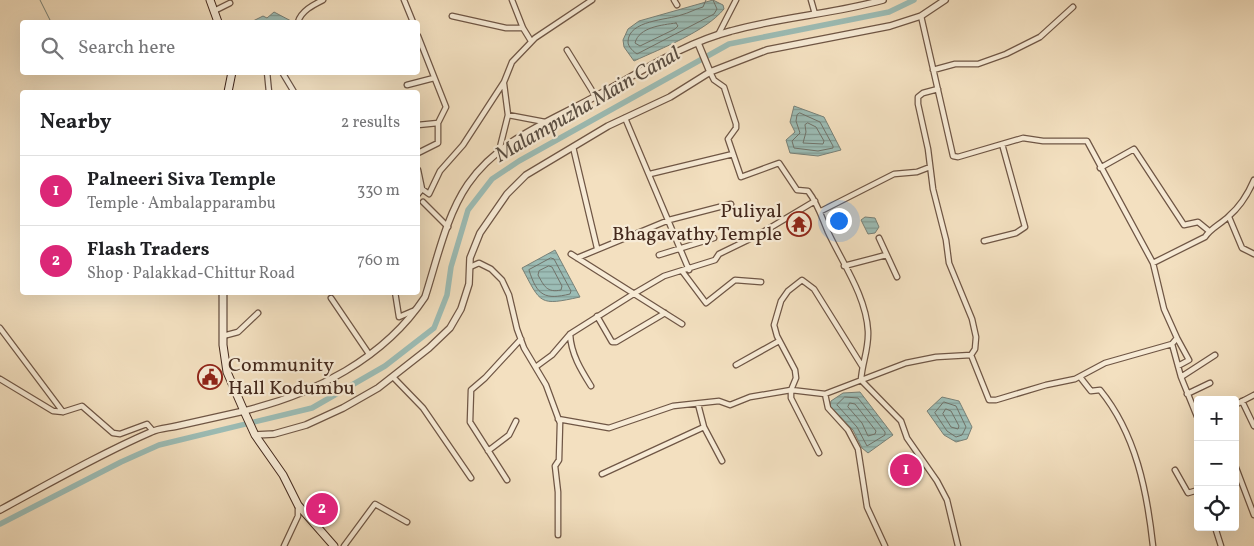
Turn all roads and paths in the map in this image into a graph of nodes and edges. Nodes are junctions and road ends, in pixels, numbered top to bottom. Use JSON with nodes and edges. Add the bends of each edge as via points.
{"nodes":[{"id":1,"x":210,"y":0,"type":"edge"},
{"id":2,"x":323,"y":0,"type":"edge"},
{"id":3,"x":404,"y":0,"type":"edge"},
{"id":4,"x":512,"y":0,"type":"edge"},
{"id":5,"x":592,"y":0,"type":"edge"},
{"id":6,"x":736,"y":0,"type":"edge"},
{"id":7,"x":811,"y":0,"type":"edge"},
{"id":8,"x":883,"y":0,"type":"edge"},
{"id":9,"x":945,"y":0,"type":"edge"},
{"id":10,"x":230,"y":3,"type":"dead end"},
{"id":11,"x":1073,"y":7,"type":"dead end"},
{"id":12,"x":214,"y":11,"type":"junction"},
{"id":13,"x":812,"y":14,"type":"junction"},
{"id":14,"x":452,"y":16,"type":"dead end"},
{"id":15,"x":921,"y":16,"type":"junction"},
{"id":16,"x":217,"y":20,"type":"edge"},
{"id":17,"x":299,"y":20,"type":"edge"},
{"id":18,"x":412,"y":20,"type":"edge"},
{"id":19,"x":523,"y":28,"type":"junction"},
{"id":20,"x":718,"y":35,"type":"junction"},
{"id":21,"x":420,"y":41,"type":"edge"},
{"id":22,"x":531,"y":41,"type":"junction"},
{"id":23,"x":699,"y":45,"type":"junction"},
{"id":24,"x":567,"y":50,"type":"dead end"},
{"id":25,"x":933,"y":70,"type":"junction"},
{"id":26,"x":710,"y":72,"type":"junction"},
{"id":27,"x":231,"y":75,"type":"edge"},
{"id":28,"x":267,"y":75,"type":"edge"},
{"id":29,"x":284,"y":75,"type":"edge"},
{"id":30,"x":434,"y":78,"type":"junction"},
{"id":31,"x":504,"y":82,"type":"junction"},
{"id":32,"x":407,"y":85,"type":"dead end"},
{"id":33,"x":938,"y":89,"type":"junction"},
{"id":34,"x":228,"y":90,"type":"edge"},
{"id":35,"x":269,"y":90,"type":"edge"},
{"id":36,"x":293,"y":90,"type":"edge"},
{"id":37,"x":596,"y":97,"type":"junction"},
{"id":38,"x":508,"y":115,"type":"junction"},
{"id":39,"x":624,"y":118,"type":"junction"},
{"id":40,"x":545,"y":122,"type":"junction"},
{"id":41,"x":438,"y":123,"type":"junction"},
{"id":42,"x":420,"y":124,"type":"edge"},
{"id":43,"x":1002,"y":144,"type":"junction"},
{"id":44,"x":573,"y":147,"type":"junction"},
{"id":45,"x":499,"y":151,"type":"junction"},
{"id":46,"x":420,"y":152,"type":"edge"},
{"id":47,"x":733,"y":154,"type":"junction"},
{"id":48,"x":930,"y":167,"type":"junction"},
{"id":49,"x":1100,"y":168,"type":"junction"},
{"id":50,"x":650,"y":174,"type":"junction"},
{"id":51,"x":420,"y":180,"type":"edge"},
{"id":52,"x":1254,"y":180,"type":"edge"},
{"id":53,"x":422,"y":189,"type":"junction"},
{"id":54,"x":420,"y":192,"type":"edge"},
{"id":55,"x":422,"y":202,"type":"dead end"},
{"id":56,"x":815,"y":202,"type":"junction"},
{"id":57,"x":731,"y":204,"type":"dead end"},
{"id":58,"x":821,"y":212,"type":"junction"},
{"id":59,"x":1229,"y":217,"type":"junction"},
{"id":60,"x":669,"y":220,"type":"junction"},
{"id":61,"x":448,"y":227,"type":"junction"},
{"id":62,"x":1209,"y":231,"type":"junction"},
{"id":63,"x":714,"y":238,"type":"dead end"},
{"id":64,"x":880,"y":238,"type":"dead end"},
{"id":65,"x":984,"y":241,"type":"dead end"},
{"id":66,"x":598,"y":248,"type":"junction"},
{"id":67,"x":680,"y":248,"type":"junction"},
{"id":68,"x":571,"y":254,"type":"dead end"},
{"id":69,"x":1254,"y":254,"type":"edge"},
{"id":70,"x":659,"y":255,"type":"dead end"},
{"id":71,"x":886,"y":255,"type":"junction"},
{"id":72,"x":577,"y":258,"type":"junction"},
{"id":73,"x":1153,"y":263,"type":"junction"},
{"id":74,"x":844,"y":266,"type":"junction"},
{"id":75,"x":470,"y":267,"type":"junction"},
{"id":76,"x":689,"y":270,"type":"junction"},
{"id":77,"x":682,"y":271,"type":"junction"},
{"id":78,"x":897,"y":277,"type":"dead end"},
{"id":79,"x":761,"y":282,"type":"dead end"},
{"id":80,"x":635,"y":293,"type":"junction"},
{"id":81,"x":224,"y":295,"type":"edge"},
{"id":82,"x":396,"y":295,"type":"edge"},
{"id":83,"x":331,"y":298,"type":"dead end"},
{"id":84,"x":416,"y":310,"type":"junction"},
{"id":85,"x":258,"y":313,"type":"dead end"},
{"id":86,"x":665,"y":313,"type":"junction"},
{"id":87,"x":597,"y":316,"type":"junction"},
{"id":88,"x":682,"y":324,"type":"dead end"},
{"id":89,"x":0,"y":328,"type":"edge"},
{"id":90,"x":570,"y":334,"type":"junction"},
{"id":91,"x":223,"y":336,"type":"junction"},
{"id":92,"x":1177,"y":338,"type":"junction"},
{"id":93,"x":521,"y":339,"type":"junction"},
{"id":94,"x":779,"y":341,"type":"junction"},
{"id":95,"x":1172,"y":344,"type":"junction"},
{"id":96,"x":369,"y":354,"type":"junction"},
{"id":97,"x":971,"y":355,"type":"junction"},
{"id":98,"x":1215,"y":356,"type":"dead end"},
{"id":99,"x":736,"y":365,"type":"dead end"},
{"id":100,"x":537,"y":366,"type":"junction"},
{"id":101,"x":862,"y":366,"type":"junction"},
{"id":102,"x":1178,"y":366,"type":"junction"},
{"id":103,"x":393,"y":377,"type":"junction"},
{"id":104,"x":1180,"y":377,"type":"junction"},
{"id":105,"x":0,"y":379,"type":"edge"},
{"id":106,"x":861,"y":380,"type":"junction"},
{"id":107,"x":1075,"y":380,"type":"junction"},
{"id":108,"x":1210,"y":383,"type":"dead end"},
{"id":109,"x":592,"y":386,"type":"dead end"},
{"id":110,"x":791,"y":390,"type":"junction"},
{"id":111,"x":825,"y":394,"type":"junction"},
{"id":112,"x":1187,"y":394,"type":"junction"},
{"id":113,"x":1254,"y":395,"type":"edge"},
{"id":114,"x":1242,"y":401,"type":"junction"},
{"id":115,"x":1239,"y":403,"type":"edge"},
{"id":116,"x":698,"y":404,"type":"junction"},
{"id":117,"x":1194,"y":410,"type":"edge"},
{"id":118,"x":244,"y":411,"type":"junction"},
{"id":119,"x":63,"y":412,"type":"junction"},
{"id":120,"x":558,"y":419,"type":"junction"},
{"id":121,"x":516,"y":421,"type":"dead end"},
{"id":122,"x":1254,"y":426,"type":"edge"},
{"id":123,"x":704,"y":427,"type":"junction"},
{"id":124,"x":153,"y":431,"type":"junction"},
{"id":125,"x":255,"y":435,"type":"junction"},
{"id":126,"x":488,"y":451,"type":"junction"},
{"id":127,"x":819,"y":453,"type":"dead end"},
{"id":128,"x":722,"y":461,"type":"dead end"},
{"id":129,"x":1175,"y":470,"type":"dead end"},
{"id":130,"x":602,"y":474,"type":"dead end"},
{"id":131,"x":1239,"y":476,"type":"edge"},
{"id":132,"x":471,"y":478,"type":"dead end"},
{"id":133,"x":507,"y":480,"type":"dead end"},
{"id":134,"x":1194,"y":491,"type":"edge"},
{"id":135,"x":298,"y":505,"type":"junction"},
{"id":136,"x":0,"y":510,"type":"edge"},
{"id":137,"x":1254,"y":515,"type":"edge"},
{"id":138,"x":407,"y":522,"type":"dead end"},
{"id":139,"x":1216,"y":531,"type":"edge"},
{"id":140,"x":558,"y":535,"type":"dead end"},
{"id":141,"x":284,"y":546,"type":"edge"},
{"id":142,"x":334,"y":546,"type":"edge"},
{"id":143,"x":344,"y":546,"type":"edge"},
{"id":144,"x":886,"y":546,"type":"edge"},
{"id":145,"x":958,"y":546,"type":"edge"},
{"id":146,"x":1153,"y":546,"type":"edge"},
{"id":147,"x":1221,"y":546,"type":"edge"}],
"edges":[{"from":1,"to":12,"type":"main road"},
{"from":2,"to":17,"type":"street","via":[[306,10]]},
{"from":3,"to":18,"type":"street"},
{"from":4,"to":19,"type":"street"},
{"from":5,"to":22,"type":"street"},
{"from":6,"to":20,"type":"street"},
{"from":7,"to":13,"type":"street"},
{"from":8,"to":13,"type":"street","via":[[857,8]]},
{"from":9,"to":15,"type":"street"},
{"from":10,"to":12,"type":"street"},
{"from":11,"to":25,"type":"street","via":[[1040,37],[1006,54],[978,64],[955,64]]},
{"from":12,"to":16,"type":"main road"},
{"from":13,"to":20,"type":"street"},
{"from":14,"to":19,"type":"street","via":[[506,28]]},
{"from":15,"to":25,"type":"street"},
{"from":15,"to":26,"type":"street","via":[[890,26],[767,50]]},
{"from":19,"to":22,"type":"street"},
{"from":20,"to":23,"type":"street"},
{"from":21,"to":30,"type":"street"},
{"from":22,"to":31,"type":"street","via":[[512,62]]},
{"from":23,"to":26,"type":"street"},
{"from":23,"to":37,"type":"street","via":[[655,63]]},
{"from":24,"to":37,"type":"street"},
{"from":25,"to":33,"type":"street"},
{"from":26,"to":39,"type":"street","via":[[670,97]]},
{"from":26,"to":47,"type":"street","via":[[714,80],[724,87],[736,124],[728,139]]},
{"from":27,"to":34,"type":"main road"},
{"from":28,"to":35,"type":"street"},
{"from":29,"to":36,"type":"street"},
{"from":30,"to":32,"type":"street"},
{"from":30,"to":41,"type":"street","via":[[446,107]]},
{"from":31,"to":38,"type":"street"},
{"from":31,"to":53,"type":"street","via":[[463,145],[440,171],[429,194]]},
{"from":33,"to":43,"type":"street","via":[[953,156]]},
{"from":33,"to":48,"type":"street","via":[[918,97]]},
{"from":37,"to":40,"type":"street"},
{"from":38,"to":40,"type":"street"},
{"from":38,"to":45,"type":"street"},
{"from":39,"to":44,"type":"street"},
{"from":39,"to":50,"type":"street"},
{"from":40,"to":45,"type":"street"},
{"from":41,"to":42,"type":"street"},
{"from":41,"to":46,"type":"street","via":[[438,143]]},
{"from":43,"to":49,"type":"street","via":[[1023,138],[1087,141]]},
{"from":43,"to":65,"type":"street","via":[[1025,227],[1016,233]]},
{"from":44,"to":66,"type":"street"},
{"from":44,"to":75,"type":"street","via":[[526,175],[507,194],[480,233],[470,258]]},
{"from":45,"to":61,"type":"street","via":[[468,183]]},
{"from":47,"to":50,"type":"street"},
{"from":47,"to":56,"type":"street","via":[[741,177],[779,163],[798,190],[808,191]]},
{"from":48,"to":58,"type":"street","via":[[894,174]]},
{"from":48,"to":97,"type":"street","via":[[948,263],[972,319],[976,337]]},
{"from":49,"to":62,"type":"street","via":[[1134,149],[1184,225],[1198,222]]},
{"from":49,"to":73,"type":"street"},
{"from":50,"to":60,"type":"street"},
{"from":51,"to":53,"type":"street"},
{"from":52,"to":59,"type":"street"},
{"from":53,"to":54,"type":"street"},
{"from":55,"to":61,"type":"street"},
{"from":56,"to":58,"type":"street"},
{"from":56,"to":76,"type":"street","via":[[719,254],[715,260]]},
{"from":57,"to":60,"type":"street"},
{"from":58,"to":74,"type":"street"},
{"from":59,"to":62,"type":"street"},
{"from":59,"to":69,"type":"street","via":[[1242,248]]},
{"from":60,"to":66,"type":"street"},
{"from":60,"to":67,"type":"street"},
{"from":61,"to":84,"type":"street","via":[[425,297]]},
{"from":62,"to":73,"type":"street","via":[[1205,237]]},
{"from":63,"to":67,"type":"street"},
{"from":64,"to":71,"type":"street"},
{"from":66,"to":72,"type":"street"},
{"from":67,"to":70,"type":"street"},
{"from":67,"to":76,"type":"street"},
{"from":68,"to":72,"type":"street"},
{"from":71,"to":74,"type":"street"},
{"from":71,"to":78,"type":"street"},
{"from":72,"to":80,"type":"street"},
{"from":73,"to":92,"type":"street","via":[[1164,309]]},
{"from":74,"to":101,"type":"street","via":[[855,284],[866,318],[867,353]]},
{"from":75,"to":93,"type":"street","via":[[479,263],[502,280],[510,295]]},
{"from":75,"to":103,"type":"street","via":[[469,284],[461,309],[450,328]]},
{"from":76,"to":77,"type":"street"},
{"from":77,"to":79,"type":"street","via":[[706,303],[735,280]]},
{"from":77,"to":80,"type":"street","via":[[664,276]]},
{"from":80,"to":86,"type":"street"},
{"from":80,"to":87,"type":"street"},
{"from":81,"to":91,"type":"main road"},
{"from":82,"to":84,"type":"street","via":[[400,317]]},
{"from":83,"to":96,"type":"street"},
{"from":84,"to":96,"type":"street"},
{"from":85,"to":91,"type":"street","via":[[238,332]]},
{"from":86,"to":87,"type":"street","via":[[616,342],[612,342]]},
{"from":86,"to":88,"type":"street"},
{"from":87,"to":90,"type":"street"},
{"from":89,"to":119,"type":"street"},
{"from":90,"to":100,"type":"street","via":[[552,355]]},
{"from":90,"to":109,"type":"street","via":[[578,366]]},
{"from":91,"to":118,"type":"main road","via":[[227,372]]},
{"from":92,"to":95,"type":"street"},
{"from":92,"to":102,"type":"street","via":[[1189,360]]},
{"from":93,"to":100,"type":"street"},
{"from":93,"to":126,"type":"street","via":[[471,390],[470,422]]},
{"from":94,"to":99,"type":"street"},
{"from":94,"to":101,"type":"street","via":[[774,325],[781,300],[805,280],[823,302]]},
{"from":94,"to":110,"type":"street","via":[[795,370],[796,378]]},
{"from":95,"to":102,"type":"street"},
{"from":95,"to":107,"type":"street","via":[[1105,363]]},
{"from":96,"to":118,"type":"street","via":[[322,385],[297,396]]},
{"from":97,"to":106,"type":"street","via":[[906,363]]},
{"from":97,"to":107,"type":"street","via":[[989,400]]},
{"from":98,"to":104,"type":"street"},
{"from":100,"to":120,"type":"street"},
{"from":101,"to":106,"type":"street"},
{"from":102,"to":104,"type":"street"},
{"from":103,"to":125,"type":"street","via":[[343,408],[306,425],[274,434]]},
{"from":103,"to":132,"type":"street","via":[[423,408]]},
{"from":104,"to":112,"type":"street"},
{"from":105,"to":119,"type":"street","via":[[41,405]]},
{"from":106,"to":111,"type":"street"},
{"from":106,"to":145,"type":"street","via":[[901,421],[907,438],[937,481],[947,500]]},
{"from":107,"to":146,"type":"street","via":[[1081,377],[1091,391],[1100,390],[1130,443],[1143,478]]},
{"from":108,"to":112,"type":"street"},
{"from":110,"to":111,"type":"street"},
{"from":110,"to":116,"type":"street","via":[[750,397],[730,405],[719,401]]},
{"from":110,"to":127,"type":"street","via":[[791,398]]},
{"from":111,"to":144,"type":"street","via":[[828,408],[848,430],[858,449],[867,507]]},
{"from":112,"to":117,"type":"street"},
{"from":113,"to":114,"type":"street"},
{"from":114,"to":115,"type":"street"},
{"from":114,"to":122,"type":"street"},
{"from":116,"to":120,"type":"street","via":[[656,410],[609,428]]},
{"from":116,"to":123,"type":"street"},
{"from":118,"to":124,"type":"street"},
{"from":118,"to":125,"type":"main road"},
{"from":119,"to":124,"type":"street","via":[[82,406],[113,433],[120,434],[147,424]]},
{"from":120,"to":140,"type":"street","via":[[559,460],[555,466]]},
{"from":121,"to":126,"type":"street","via":[[508,435]]},
{"from":123,"to":128,"type":"street"},
{"from":123,"to":130,"type":"street"},
{"from":124,"to":136,"type":"street"},
{"from":125,"to":135,"type":"main road","via":[[283,475]]},
{"from":126,"to":133,"type":"street"},
{"from":129,"to":134,"type":"street","via":[[1188,493]]},
{"from":131,"to":137,"type":"street"},
{"from":135,"to":141,"type":"street","via":[[298,516]]},
{"from":135,"to":142,"type":"main road"},
{"from":138,"to":143,"type":"street","via":[[375,504]]},
{"from":139,"to":147,"type":"street"}]}
